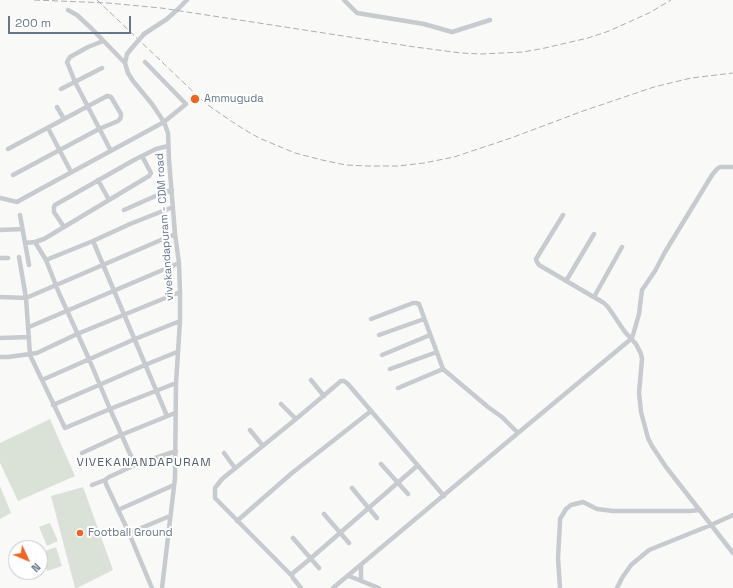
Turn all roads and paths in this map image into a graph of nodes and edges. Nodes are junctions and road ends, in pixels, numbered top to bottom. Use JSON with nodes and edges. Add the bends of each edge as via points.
{"nodes":[{"id":1,"x":187,"y":0,"type":"edge"},
{"id":2,"x":344,"y":0,"type":"edge"},
{"id":3,"x":68,"y":10,"type":"dead end"},
{"id":4,"x":490,"y":20,"type":"dead end"},
{"id":5,"x":103,"y":41,"type":"junction"},
{"id":6,"x":145,"y":62,"type":"dead end"},
{"id":7,"x":125,"y":63,"type":"junction"},
{"id":8,"x":102,"y":68,"type":"dead end"},
{"id":9,"x":75,"y":82,"type":"junction"},
{"id":10,"x":61,"y":89,"type":"dead end"},
{"id":11,"x":88,"y":106,"type":"junction"},
{"id":12,"x":57,"y":107,"type":"dead end"},
{"id":13,"x":64,"y":119,"type":"junction"},
{"id":14,"x":164,"y":122,"type":"junction"},
{"id":15,"x":48,"y":128,"type":"junction"},
{"id":16,"x":100,"y":129,"type":"junction"},
{"id":17,"x":168,"y":146,"type":"junction"},
{"id":18,"x":8,"y":149,"type":"dead end"},
{"id":19,"x":60,"y":151,"type":"junction"},
{"id":20,"x":111,"y":151,"type":"junction"},
{"id":21,"x":142,"y":156,"type":"junction"},
{"id":22,"x":733,"y":167,"type":"edge"},
{"id":23,"x":71,"y":172,"type":"junction"},
{"id":24,"x":13,"y":175,"type":"dead end"},
{"id":25,"x":98,"y":180,"type":"junction"},
{"id":26,"x":172,"y":190,"type":"junction"},
{"id":27,"x":0,"y":198,"type":"edge"},
{"id":28,"x":109,"y":200,"type":"junction"},
{"id":29,"x":173,"y":207,"type":"junction"},
{"id":30,"x":124,"y":210,"type":"dead end"},
{"id":31,"x":20,"y":215,"type":"dead end"},
{"id":32,"x":563,"y":215,"type":"dead end"},
{"id":33,"x":64,"y":227,"type":"junction"},
{"id":34,"x":22,"y":229,"type":"junction"},
{"id":35,"x":0,"y":230,"type":"edge"},
{"id":36,"x":175,"y":234,"type":"junction"},
{"id":37,"x":594,"y":234,"type":"dead end"},
{"id":38,"x":93,"y":241,"type":"junction"},
{"id":39,"x":35,"y":242,"type":"junction"},
{"id":40,"x":26,"y":243,"type":"junction"},
{"id":41,"x":622,"y":247,"type":"dead end"},
{"id":42,"x":19,"y":257,"type":"dead end"},
{"id":43,"x":0,"y":258,"type":"edge"},
{"id":44,"x":8,"y":258,"type":"dead end"},
{"id":45,"x":46,"y":260,"type":"junction"},
{"id":46,"x":179,"y":263,"type":"junction"},
{"id":47,"x":29,"y":265,"type":"dead end"},
{"id":48,"x":103,"y":265,"type":"junction"},
{"id":49,"x":566,"y":281,"type":"junction"},
{"id":50,"x":56,"y":285,"type":"junction"},
{"id":51,"x":114,"y":291,"type":"junction"},
{"id":52,"x":180,"y":292,"type":"junction"},
{"id":53,"x":0,"y":297,"type":"edge"},
{"id":54,"x":594,"y":297,"type":"junction"},
{"id":55,"x":26,"y":298,"type":"junction"},
{"id":56,"x":67,"y":310,"type":"junction"},
{"id":57,"x":124,"y":315,"type":"junction"},
{"id":58,"x":371,"y":319,"type":"dead end"},
{"id":59,"x":424,"y":319,"type":"junction"},
{"id":60,"x":180,"y":321,"type":"junction"},
{"id":61,"x":29,"y":327,"type":"junction"},
{"id":62,"x":77,"y":334,"type":"junction"},
{"id":63,"x":430,"y":334,"type":"junction"},
{"id":64,"x":379,"y":335,"type":"dead end"},
{"id":65,"x":30,"y":337,"type":"junction"},
{"id":66,"x":0,"y":338,"type":"edge"},
{"id":67,"x":135,"y":339,"type":"junction"},
{"id":68,"x":631,"y":339,"type":"junction"},
{"id":69,"x":177,"y":352,"type":"junction"},
{"id":70,"x":437,"y":352,"type":"junction"},
{"id":71,"x":30,"y":355,"type":"junction"},
{"id":72,"x":382,"y":355,"type":"dead end"},
{"id":73,"x":0,"y":356,"type":"edge"},
{"id":74,"x":89,"y":359,"type":"junction"},
{"id":75,"x":146,"y":365,"type":"junction"},
{"id":76,"x":443,"y":369,"type":"junction"},
{"id":77,"x":390,"y":370,"type":"dead end"},
{"id":78,"x":42,"y":380,"type":"junction"},
{"id":79,"x":311,"y":380,"type":"dead end"},
{"id":80,"x":176,"y":383,"type":"junction"},
{"id":81,"x":100,"y":385,"type":"junction"},
{"id":82,"x":398,"y":388,"type":"dead end"},
{"id":83,"x":156,"y":390,"type":"junction"},
{"id":84,"x":324,"y":396,"type":"junction"},
{"id":85,"x":54,"y":404,"type":"junction"},
{"id":86,"x":281,"y":404,"type":"dead end"},
{"id":87,"x":110,"y":409,"type":"junction"},
{"id":88,"x":371,"y":411,"type":"junction"},
{"id":89,"x":175,"y":413,"type":"junction"},
{"id":90,"x":167,"y":416,"type":"junction"},
{"id":91,"x":296,"y":419,"type":"junction"},
{"id":92,"x":250,"y":430,"type":"dead end"},
{"id":93,"x":518,"y":432,"type":"junction"},
{"id":94,"x":121,"y":434,"type":"junction"},
{"id":95,"x":263,"y":446,"type":"junction"},
{"id":96,"x":176,"y":451,"type":"junction"},
{"id":97,"x":82,"y":453,"type":"dead end"},
{"id":98,"x":224,"y":453,"type":"dead end"},
{"id":99,"x":381,"y":464,"type":"dead end"},
{"id":100,"x":135,"y":465,"type":"junction"},
{"id":101,"x":417,"y":466,"type":"junction"},
{"id":102,"x":235,"y":468,"type":"junction"},
{"id":103,"x":105,"y":480,"type":"junction"},
{"id":104,"x":398,"y":483,"type":"junction"},
{"id":105,"x":92,"y":485,"type":"dead end"},
{"id":106,"x":174,"y":485,"type":"junction"},
{"id":107,"x":352,"y":488,"type":"dead end"},
{"id":108,"x":408,"y":494,"type":"dead end"},
{"id":109,"x":444,"y":496,"type":"junction"},
{"id":110,"x":369,"y":508,"type":"junction"},
{"id":111,"x":118,"y":510,"type":"junction"},
{"id":112,"x":700,"y":510,"type":"junction"},
{"id":113,"x":324,"y":514,"type":"dead end"},
{"id":114,"x":733,"y":515,"type":"edge"},
{"id":115,"x":170,"y":516,"type":"junction"},
{"id":116,"x":378,"y":518,"type":"dead end"},
{"id":117,"x":237,"y":521,"type":"junction"},
{"id":118,"x":711,"y":526,"type":"junction"},
{"id":119,"x":129,"y":533,"type":"junction"},
{"id":120,"x":340,"y":533,"type":"junction"},
{"id":121,"x":293,"y":538,"type":"dead end"},
{"id":122,"x":349,"y":543,"type":"dead end"},
{"id":123,"x":733,"y":553,"type":"edge"},
{"id":124,"x":311,"y":559,"type":"junction"},
{"id":125,"x":361,"y":566,"type":"junction"},
{"id":126,"x":319,"y":568,"type":"dead end"},
{"id":127,"x":292,"y":576,"type":"junction"},
{"id":128,"x":349,"y":576,"type":"junction"},
{"id":129,"x":361,"y":581,"type":"junction"},
{"id":130,"x":152,"y":588,"type":"edge"},
{"id":131,"x":162,"y":588,"type":"edge"},
{"id":132,"x":301,"y":588,"type":"edge"},
{"id":133,"x":333,"y":588,"type":"edge"},
{"id":134,"x":379,"y":588,"type":"edge"},
{"id":135,"x":560,"y":588,"type":"edge"},
{"id":136,"x":617,"y":588,"type":"edge"}],
"edges":[{"from":1,"to":7,"type":"street","bridge":true,"via":[[167,20],[144,34],[127,54]]},
{"from":2,"to":4,"type":"street","via":[[357,13],[424,24],[452,32]]},
{"from":3,"to":5,"type":"street","via":[[77,15]]},
{"from":5,"to":7,"type":"street"},
{"from":5,"to":9,"type":"street","via":[[67,60]]},
{"from":6,"to":14,"type":"street","via":[[186,104]]},
{"from":7,"to":14,"type":"street","name":"vivekandapuram - CDM road","via":[[133,81]]},
{"from":8,"to":9,"type":"street"},
{"from":9,"to":10,"type":"street"},
{"from":9,"to":11,"type":"street"},
{"from":11,"to":13,"type":"street"},
{"from":11,"to":16,"type":"street"},
{"from":11,"to":16,"type":"street","via":[[107,96],[119,111],[121,116],[118,121]]},
{"from":12,"to":13,"type":"street"},
{"from":13,"to":15,"type":"street"},
{"from":14,"to":17,"type":"street","name":"vivekandapuram - CDM road","via":[[168,133]]},
{"from":14,"to":20,"type":"street"},
{"from":15,"to":18,"type":"street"},
{"from":15,"to":19,"type":"street"},
{"from":16,"to":19,"type":"street"},
{"from":16,"to":20,"type":"street"},
{"from":17,"to":21,"type":"street"},
{"from":17,"to":26,"type":"street","name":"vivekandapuram - CDM road"},
{"from":19,"to":23,"type":"street"},
{"from":19,"to":24,"type":"street"},
{"from":20,"to":23,"type":"street"},
{"from":21,"to":25,"type":"street"},
{"from":21,"to":28,"type":"street","via":[[151,173],[149,176]]},
{"from":22,"to":68,"type":"street","via":[[720,167],[712,175],[642,290]]},
{"from":23,"to":27,"type":"street","via":[[17,202]]},
{"from":25,"to":28,"type":"street"},
{"from":25,"to":33,"type":"street","via":[[55,205],[54,212]]},
{"from":26,"to":29,"type":"street","name":"vivekandapuram - CDM road"},
{"from":26,"to":30,"type":"street"},
{"from":28,"to":33,"type":"street"},
{"from":29,"to":36,"type":"street","name":"vivekandapuram - CDM road"},
{"from":29,"to":38,"type":"street"},
{"from":31,"to":34,"type":"street"},
{"from":32,"to":49,"type":"street","via":[[536,262]]},
{"from":33,"to":39,"type":"street"},
{"from":34,"to":35,"type":"street"},
{"from":34,"to":40,"type":"street"},
{"from":36,"to":46,"type":"street","name":"vivekandapuram - CDM road"},
{"from":36,"to":48,"type":"street"},
{"from":37,"to":49,"type":"street"},
{"from":38,"to":45,"type":"street"},
{"from":38,"to":48,"type":"street"},
{"from":39,"to":40,"type":"street"},
{"from":39,"to":45,"type":"street"},
{"from":40,"to":47,"type":"street"},
{"from":41,"to":54,"type":"street"},
{"from":42,"to":55,"type":"street"},
{"from":43,"to":44,"type":"street"},
{"from":45,"to":50,"type":"street"},
{"from":46,"to":51,"type":"street"},
{"from":46,"to":52,"type":"street","name":"vivekandapuram - CDM road"},
{"from":48,"to":50,"type":"street"},
{"from":48,"to":51,"type":"street"},
{"from":49,"to":54,"type":"street"},
{"from":50,"to":55,"type":"street"},
{"from":50,"to":56,"type":"street"},
{"from":51,"to":56,"type":"street"},
{"from":51,"to":57,"type":"street"},
{"from":52,"to":57,"type":"street"},
{"from":52,"to":60,"type":"street","name":"vivekandapuram - CDM road"},
{"from":53,"to":55,"type":"street"},
{"from":54,"to":68,"type":"street","via":[[608,307]]},
{"from":55,"to":61,"type":"street"},
{"from":56,"to":61,"type":"street"},
{"from":56,"to":62,"type":"street"},
{"from":57,"to":62,"type":"street"},
{"from":57,"to":67,"type":"street"},
{"from":58,"to":59,"type":"street","via":[[416,303],[419,304]]},
{"from":59,"to":63,"type":"street"},
{"from":59,"to":64,"type":"street"},
{"from":60,"to":67,"type":"street"},
{"from":60,"to":69,"type":"street","name":"vivekandapuram - CDM road"},
{"from":61,"to":65,"type":"street"},
{"from":62,"to":71,"type":"street"},
{"from":62,"to":74,"type":"street"},
{"from":63,"to":70,"type":"street"},
{"from":63,"to":72,"type":"street"},
{"from":65,"to":66,"type":"street"},
{"from":65,"to":71,"type":"street"},
{"from":67,"to":74,"type":"street"},
{"from":67,"to":75,"type":"street"},
{"from":68,"to":93,"type":"street"},
{"from":68,"to":112,"type":"street","via":[[641,354],[640,412],[648,438],[662,462]]},
{"from":69,"to":75,"type":"street"},
{"from":69,"to":80,"type":"street","name":"vivekandapuram - CDM road"},
{"from":70,"to":76,"type":"street"},
{"from":70,"to":77,"type":"street"},
{"from":71,"to":73,"type":"street"},
{"from":71,"to":78,"type":"street"},
{"from":74,"to":78,"type":"street"},
{"from":74,"to":81,"type":"street"},
{"from":75,"to":81,"type":"street"},
{"from":75,"to":83,"type":"street"},
{"from":76,"to":82,"type":"street"},
{"from":76,"to":93,"type":"street"},
{"from":78,"to":85,"type":"street"},
{"from":79,"to":84,"type":"street"},
{"from":80,"to":83,"type":"street"},
{"from":80,"to":89,"type":"street","name":"vivekandapuram - CDM road"},
{"from":81,"to":85,"type":"street"},
{"from":81,"to":87,"type":"street"},
{"from":83,"to":87,"type":"street"},
{"from":83,"to":90,"type":"street"},
{"from":84,"to":88,"type":"street","via":[[344,381]]},
{"from":84,"to":91,"type":"street"},
{"from":85,"to":87,"type":"street","via":[[65,428]]},
{"from":86,"to":91,"type":"street"},
{"from":87,"to":94,"type":"street"},
{"from":88,"to":101,"type":"street"},
{"from":88,"to":117,"type":"street","via":[[292,473]]},
{"from":89,"to":90,"type":"street"},
{"from":89,"to":96,"type":"street","name":"vivekandapuram - CDM road"},
{"from":90,"to":94,"type":"street"},
{"from":91,"to":95,"type":"street"},
{"from":92,"to":95,"type":"street"},
{"from":93,"to":109,"type":"street"},
{"from":94,"to":97,"type":"street"},
{"from":94,"to":100,"type":"street"},
{"from":95,"to":102,"type":"street"},
{"from":96,"to":100,"type":"street"},
{"from":96,"to":106,"type":"street","name":"vivekandapuram - CDM road"},
{"from":98,"to":102,"type":"street"},
{"from":99,"to":104,"type":"street"},
{"from":100,"to":103,"type":"street"},
{"from":101,"to":104,"type":"street"},
{"from":101,"to":109,"type":"street"},
{"from":102,"to":117,"type":"street","via":[[215,488],[215,498]]},
{"from":103,"to":105,"type":"street"},
{"from":103,"to":111,"type":"street"},
{"from":104,"to":108,"type":"street"},
{"from":104,"to":110,"type":"street"},
{"from":106,"to":111,"type":"street"},
{"from":106,"to":115,"type":"street","name":"vivekandapuram - CDM road"},
{"from":107,"to":110,"type":"street"},
{"from":109,"to":125,"type":"street"},
{"from":110,"to":116,"type":"street"},
{"from":110,"to":120,"type":"street"},
{"from":111,"to":119,"type":"street"},
{"from":112,"to":118,"type":"street"},
{"from":112,"to":135,"type":"street","via":[[613,511],[597,509],[583,502],[571,505],[560,519]]},
{"from":113,"to":120,"type":"street"},
{"from":114,"to":118,"type":"street"},
{"from":115,"to":119,"type":"street"},
{"from":115,"to":131,"type":"street","name":"vivekandapuram - CDM road"},
{"from":117,"to":127,"type":"street"},
{"from":118,"to":123,"type":"street"},
{"from":118,"to":136,"type":"street","via":[[649,550],[631,565]]},
{"from":119,"to":130,"type":"street"},
{"from":120,"to":122,"type":"street"},
{"from":120,"to":124,"type":"street"},
{"from":121,"to":124,"type":"street"},
{"from":124,"to":126,"type":"street"},
{"from":124,"to":127,"type":"street"},
{"from":125,"to":128,"type":"street"},
{"from":125,"to":129,"type":"street"},
{"from":127,"to":132,"type":"street"},
{"from":128,"to":129,"type":"street"},
{"from":128,"to":133,"type":"street"},
{"from":129,"to":134,"type":"street"}]}
